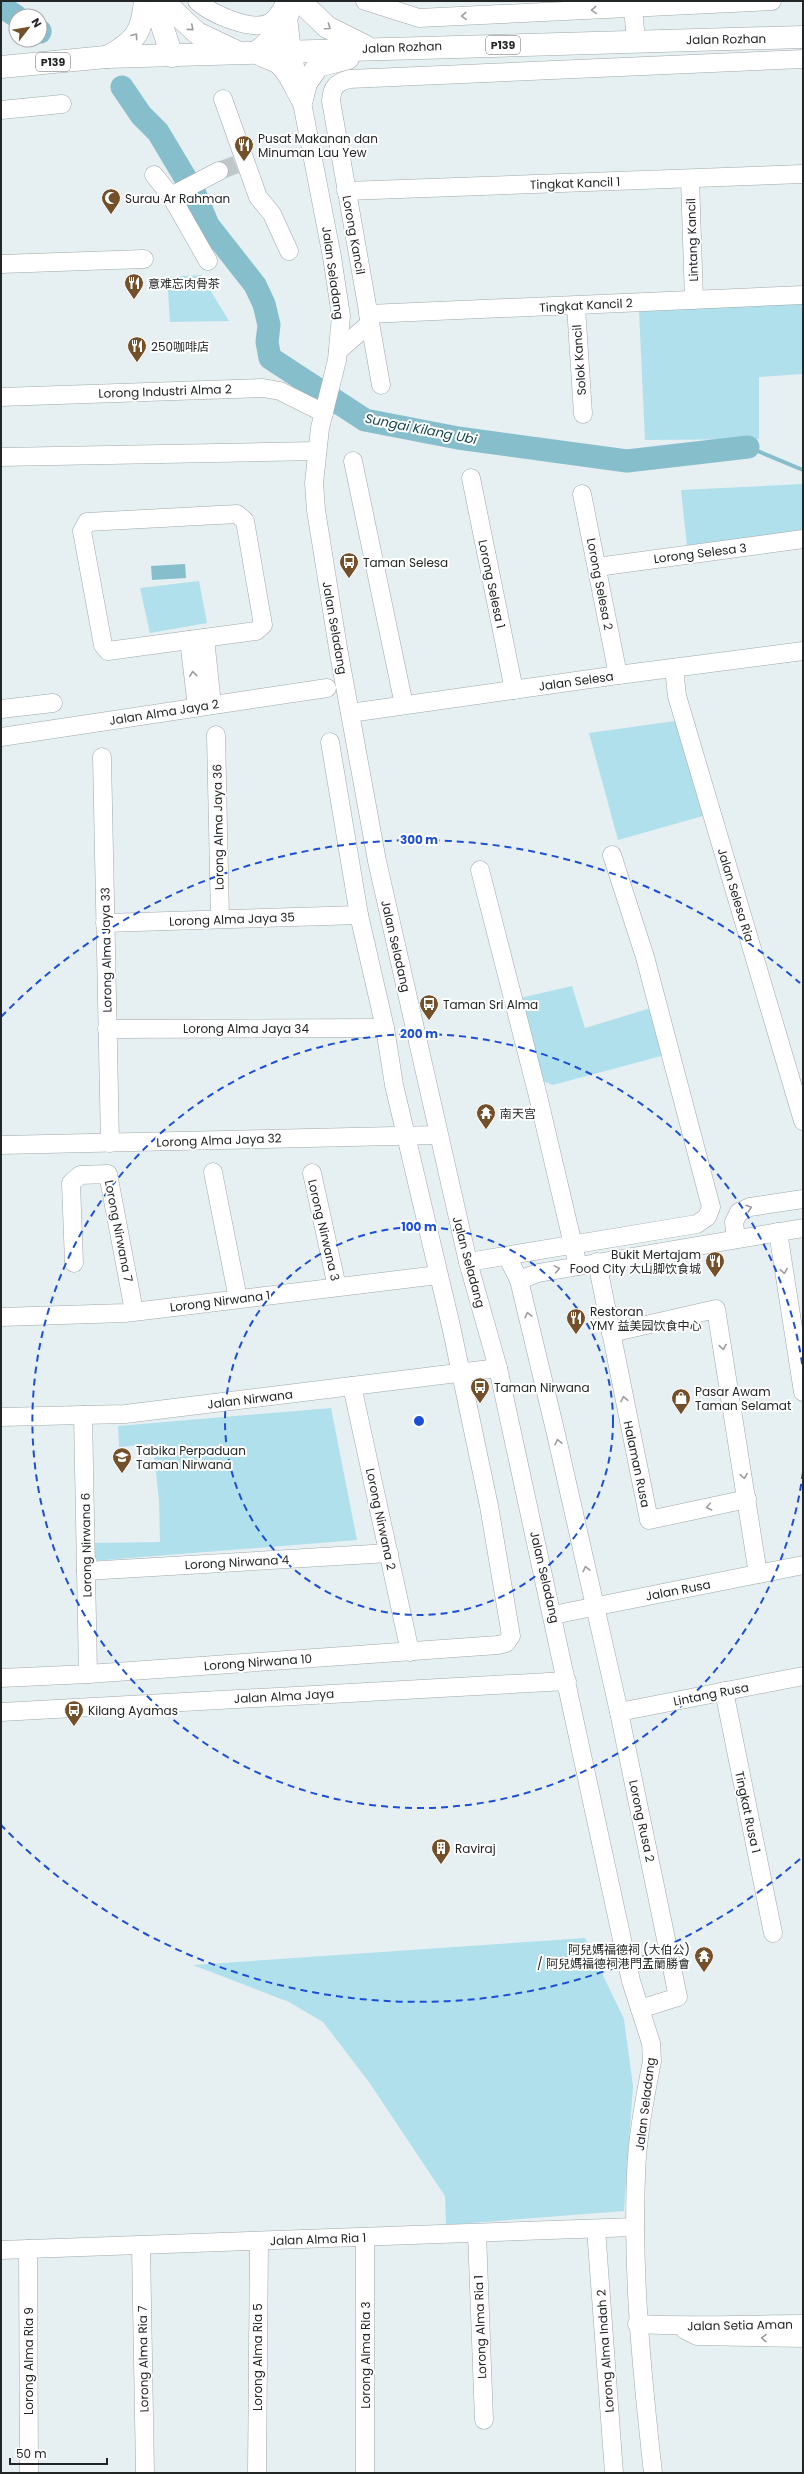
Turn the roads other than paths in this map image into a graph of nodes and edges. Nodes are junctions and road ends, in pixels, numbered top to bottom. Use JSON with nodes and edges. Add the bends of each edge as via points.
{"nodes":[{"id":1,"x":146,"y":1,"type":"edge"},
{"id":2,"x":154,"y":1,"type":"edge"},
{"id":3,"x":163,"y":1,"type":"edge"},
{"id":4,"x":197,"y":1,"type":"edge"},
{"id":5,"x":365,"y":1,"type":"edge"},
{"id":6,"x":772,"y":1,"type":"edge"},
{"id":7,"x":290,"y":4,"type":"edge"},
{"id":8,"x":633,"y":8,"type":"junction"},
{"id":9,"x":803,"y":37,"type":"edge"},
{"id":10,"x":640,"y":41,"type":"junction"},
{"id":11,"x":370,"y":48,"type":"junction"},
{"id":12,"x":292,"y":50,"type":"junction"},
{"id":13,"x":248,"y":52,"type":"junction"},
{"id":14,"x":172,"y":56,"type":"junction"},
{"id":15,"x":106,"y":57,"type":"junction"},
{"id":16,"x":803,"y":59,"type":"edge"},
{"id":17,"x":647,"y":66,"type":"junction"},
{"id":18,"x":1,"y":67,"type":"edge"},
{"id":19,"x":335,"y":86,"type":"joint"},
{"id":20,"x":223,"y":99,"type":"dead end"},
{"id":21,"x":302,"y":99,"type":"junction"},
{"id":22,"x":62,"y":104,"type":"dead end"},
{"id":23,"x":1,"y":110,"type":"edge"},
{"id":24,"x":213,"y":174,"type":"tunnel mouth"},
{"id":25,"x":803,"y":174,"type":"edge"},
{"id":26,"x":154,"y":175,"type":"dead end"},
{"id":27,"x":690,"y":179,"type":"junction"},
{"id":28,"x":346,"y":191,"type":"junction"},
{"id":29,"x":175,"y":194,"type":"junction"},
{"id":30,"x":289,"y":251,"type":"dead end"},
{"id":31,"x":144,"y":259,"type":"dead end"},
{"id":32,"x":208,"y":261,"type":"dead end"},
{"id":33,"x":1,"y":264,"type":"edge"},
{"id":34,"x":803,"y":295,"type":"edge"},
{"id":35,"x":694,"y":300,"type":"junction"},
{"id":36,"x":576,"y":306,"type":"junction"},
{"id":37,"x":369,"y":318,"type":"junction"},
{"id":38,"x":338,"y":355,"type":"junction"},
{"id":39,"x":381,"y":385,"type":"dead end"},
{"id":40,"x":1,"y":397,"type":"edge"},
{"id":41,"x":325,"y":408,"type":"junction"},
{"id":42,"x":583,"y":414,"type":"dead end"},
{"id":43,"x":317,"y":450,"type":"junction"},
{"id":44,"x":1,"y":457,"type":"edge"},
{"id":45,"x":353,"y":462,"type":"dead end"},
{"id":46,"x":471,"y":478,"type":"dead end"},
{"id":47,"x":582,"y":494,"type":"dead end"},
{"id":48,"x":803,"y":540,"type":"edge"},
{"id":49,"x":597,"y":567,"type":"junction"},
{"id":50,"x":197,"y":639,"type":"junction"},
{"id":51,"x":338,"y":648,"type":"junction"},
{"id":52,"x":803,"y":651,"type":"edge"},
{"id":53,"x":674,"y":668,"type":"junction"},
{"id":54,"x":618,"y":674,"type":"junction"},
{"id":55,"x":327,"y":688,"type":"junction"},
{"id":56,"x":514,"y":690,"type":"junction"},
{"id":57,"x":53,"y":703,"type":"dead end"},
{"id":58,"x":404,"y":704,"type":"junction"},
{"id":59,"x":204,"y":706,"type":"junction"},
{"id":60,"x":1,"y":709,"type":"edge"},
{"id":61,"x":350,"y":713,"type":"junction"},
{"id":62,"x":216,"y":735,"type":"dead end"},
{"id":63,"x":354,"y":736,"type":"junction"},
{"id":64,"x":1,"y":737,"type":"edge"},
{"id":65,"x":330,"y":742,"type":"dead end"},
{"id":66,"x":102,"y":757,"type":"dead end"},
{"id":67,"x":612,"y":855,"type":"dead end"},
{"id":68,"x":480,"y":870,"type":"dead end"},
{"id":69,"x":360,"y":915,"type":"junction"},
{"id":70,"x":220,"y":919,"type":"junction"},
{"id":71,"x":105,"y":923,"type":"junction"},
{"id":72,"x":385,"y":1028,"type":"junction"},
{"id":73,"x":107,"y":1029,"type":"junction"},
{"id":74,"x":803,"y":1121,"type":"edge"},
{"id":75,"x":406,"y":1135,"type":"junction"},
{"id":76,"x":438,"y":1135,"type":"junction"},
{"id":77,"x":110,"y":1143,"type":"junction"},
{"id":78,"x":1,"y":1145,"type":"edge"},
{"id":79,"x":213,"y":1172,"type":"dead end"},
{"id":80,"x":312,"y":1173,"type":"dead end"},
{"id":81,"x":803,"y":1199,"type":"edge"},
{"id":82,"x":697,"y":1224,"type":"junction"},
{"id":83,"x":803,"y":1228,"type":"edge"},
{"id":84,"x":778,"y":1232,"type":"junction"},
{"id":85,"x":736,"y":1239,"type":"junction"},
{"id":86,"x":573,"y":1244,"type":"junction"},
{"id":87,"x":700,"y":1245,"type":"junction"},
{"id":88,"x":507,"y":1256,"type":"junction"},
{"id":89,"x":468,"y":1262,"type":"junction"},
{"id":90,"x":597,"y":1262,"type":"junction"},
{"id":91,"x":74,"y":1263,"type":"dead end"},
{"id":92,"x":578,"y":1266,"type":"junction"},
{"id":93,"x":438,"y":1275,"type":"junction"},
{"id":94,"x":519,"y":1280,"type":"junction"},
{"id":95,"x":337,"y":1287,"type":"junction"},
{"id":96,"x":238,"y":1299,"type":"junction"},
{"id":97,"x":134,"y":1311,"type":"junction"},
{"id":98,"x":1,"y":1317,"type":"edge"},
{"id":99,"x":612,"y":1333,"type":"junction"},
{"id":100,"x":799,"y":1340,"type":"edge"},
{"id":101,"x":498,"y":1368,"type":"junction"},
{"id":102,"x":461,"y":1372,"type":"junction"},
{"id":103,"x":352,"y":1386,"type":"junction"},
{"id":104,"x":803,"y":1392,"type":"edge"},
{"id":105,"x":83,"y":1415,"type":"junction"},
{"id":106,"x":1,"y":1417,"type":"edge"},
{"id":107,"x":747,"y":1499,"type":"junction"},
{"id":108,"x":389,"y":1553,"type":"junction"},
{"id":109,"x":803,"y":1565,"type":"edge"},
{"id":110,"x":86,"y":1571,"type":"junction"},
{"id":111,"x":758,"y":1574,"type":"junction"},
{"id":112,"x":595,"y":1607,"type":"junction"},
{"id":113,"x":553,"y":1615,"type":"junction"},
{"id":114,"x":410,"y":1652,"type":"junction"},
{"id":115,"x":88,"y":1674,"type":"junction"},
{"id":116,"x":803,"y":1676,"type":"edge"},
{"id":117,"x":1,"y":1678,"type":"edge"},
{"id":118,"x":567,"y":1681,"type":"junction"},
{"id":119,"x":724,"y":1691,"type":"junction"},
{"id":120,"x":1,"y":1712,"type":"edge"},
{"id":121,"x":619,"y":1712,"type":"junction"},
{"id":122,"x":773,"y":1933,"type":"dead end"},
{"id":123,"x":640,"y":2009,"type":"junction"},
{"id":124,"x":635,"y":2227,"type":"junction"},
{"id":125,"x":596,"y":2229,"type":"junction"},
{"id":126,"x":477,"y":2233,"type":"junction"},
{"id":127,"x":365,"y":2237,"type":"junction"},
{"id":128,"x":259,"y":2241,"type":"junction"},
{"id":129,"x":141,"y":2246,"type":"junction"},
{"id":130,"x":1,"y":2250,"type":"edge"},
{"id":131,"x":28,"y":2250,"type":"junction"},
{"id":132,"x":638,"y":2324,"type":"junction"},
{"id":133,"x":803,"y":2324,"type":"edge"},
{"id":134,"x":677,"y":2326,"type":"junction"},
{"id":135,"x":803,"y":2338,"type":"edge"},
{"id":136,"x":484,"y":2420,"type":"dead end"},
{"id":137,"x":29,"y":2473,"type":"edge"},
{"id":138,"x":145,"y":2473,"type":"edge"},
{"id":139,"x":257,"y":2473,"type":"edge"},
{"id":140,"x":365,"y":2473,"type":"edge"},
{"id":141,"x":614,"y":2473,"type":"edge"},
{"id":142,"x":653,"y":2473,"type":"edge"}],
"edges":[{"from":15,"to":1,"type":"main road","one_way":true,"via":[[133,40],[143,20]]},
{"from":2,"to":14,"type":"main road"},
{"from":3,"to":13,"type":"main road","one_way":true,"via":[[197,33]]},
{"from":4,"to":7,"type":"street","via":[[223,17],[261,26],[270,22]]},
{"from":8,"to":5,"type":"street","one_way":true,"via":[[419,18]]},
{"from":6,"to":8,"type":"street"},
{"from":7,"to":11,"type":"main road","one_way":true,"via":[[327,27]]},
{"from":7,"to":12,"type":"street","name":"Jalan Seladang"},
{"from":7,"to":13,"type":"main road","via":[[277,35]]},
{"from":8,"to":10,"type":"street"},
{"from":9,"to":10,"type":"main road","name":"Jalan Rozhan","number":"P139"},
{"from":10,"to":11,"type":"main road","name":"Jalan Rozhan","number":"P139"},
{"from":10,"to":17,"type":"street"},
{"from":11,"to":12,"type":"main road","name":"Jalan Rozhan","number":"P139"},
{"from":11,"to":21,"type":"main road","via":[[341,61],[318,66],[306,83]]},
{"from":12,"to":13,"type":"main road","name":"Jalan Rozhan","number":"P139"},
{"from":12,"to":21,"type":"street","name":"Jalan Seladang"},
{"from":13,"to":14,"type":"main road","name":"Jalan Rozhan","number":"P139"},
{"from":13,"to":21,"type":"main road","via":[[277,61],[287,70]]},
{"from":14,"to":15,"type":"main road","name":"Jalan Rozhan","number":"P139"},
{"from":15,"to":18,"type":"main road","name":"Jalan Rozhan","number":"P139"},
{"from":16,"to":17,"type":"street","name":"Jalan Rozhan"},
{"from":17,"to":19,"type":"street","name":"Jalan Rozhan","via":[[349,79]]},
{"from":19,"to":28,"type":"street","name":"Lorong Kancil","via":[[331,101]]},
{"from":20,"to":30,"type":"street","via":[[258,197],[272,214]]},
{"from":21,"to":38,"type":"street","name":"Jalan Seladang","via":[[337,284],[341,316]]},
{"from":22,"to":23,"type":"street"},
{"from":24,"to":29,"type":"street"},
{"from":25,"to":27,"type":"street","name":"Tingkat Kancil 1"},
{"from":26,"to":29,"type":"street"},
{"from":27,"to":28,"type":"street","name":"Tingkat Kancil 1"},
{"from":27,"to":35,"type":"street","name":"Lintang Kancil"},
{"from":28,"to":37,"type":"street","name":"Lorong Kancil"},
{"from":29,"to":32,"type":"street"},
{"from":31,"to":33,"type":"street"},
{"from":34,"to":35,"type":"street","name":"Tingkat Kancil 2"},
{"from":35,"to":36,"type":"street","name":"Tingkat Kancil 2"},
{"from":36,"to":37,"type":"street","name":"Tingkat Kancil 2"},
{"from":36,"to":42,"type":"street","name":"Solok Kancil"},
{"from":37,"to":38,"type":"street"},
{"from":37,"to":39,"type":"street","name":"Lorong Kancil"},
{"from":38,"to":41,"type":"street","name":"Jalan Seladang"},
{"from":40,"to":41,"type":"street","name":"Lorong Industri Alma 2","via":[[263,388],[280,391]]},
{"from":41,"to":43,"type":"street","name":"Jalan Seladang"},
{"from":43,"to":44,"type":"street"},
{"from":43,"to":51,"type":"street","name":"Jalan Seladang","via":[[314,483],[316,510]]},
{"from":45,"to":58,"type":"street"},
{"from":46,"to":56,"type":"street","name":"Lorong Selesa 1"},
{"from":47,"to":49,"type":"street","name":"Lorong Selesa 2"},
{"from":48,"to":49,"type":"street","name":"Lorong Selesa 3"},
{"from":49,"to":54,"type":"street","name":"Lorong Selesa 2"},
{"from":50,"to":50,"type":"street","via":[[108,651],[103,645],[82,531],[87,522],[237,514],[245,521],[263,625],[256,631]]},
{"from":50,"to":59,"type":"street"},
{"from":51,"to":55,"type":"street"},
{"from":51,"to":61,"type":"street","name":"Jalan Seladang"},
{"from":52,"to":53,"type":"street","name":"Jalan Selesa"},
{"from":53,"to":54,"type":"street","name":"Jalan Selesa"},
{"from":53,"to":74,"type":"street","name":"Jalan Selesa Ria","via":[[677,696]]},
{"from":54,"to":56,"type":"street","name":"Jalan Selesa"},
{"from":55,"to":59,"type":"street","name":"Jalan Alma Jaya 2"},
{"from":55,"to":63,"type":"street","via":[[344,714]]},
{"from":56,"to":58,"type":"street","name":"Jalan Selesa"},
{"from":57,"to":60,"type":"street"},
{"from":58,"to":61,"type":"street","name":"Jalan Selesa"},
{"from":59,"to":64,"type":"street","name":"Jalan Alma Jaya 2"},
{"from":61,"to":63,"type":"street","name":"Jalan Seladang"},
{"from":62,"to":70,"type":"street","name":"Lorong Alma Jaya 36"},
{"from":63,"to":76,"type":"street","name":"Jalan Seladang","via":[[377,861]]},
{"from":65,"to":69,"type":"street"},
{"from":66,"to":71,"type":"street","name":"Lorong Alma Jaya 33"},
{"from":67,"to":82,"type":"street","via":[[645,958],[711,1207],[707,1217]]},
{"from":68,"to":86,"type":"street"},
{"from":69,"to":70,"type":"street","name":"Lorong Alma Jaya 35"},
{"from":69,"to":72,"type":"street"},
{"from":70,"to":71,"type":"street","name":"Lorong Alma Jaya 35"},
{"from":71,"to":73,"type":"street","name":"Lorong Alma Jaya 33"},
{"from":72,"to":73,"type":"street","name":"Lorong Alma Jaya 34"},
{"from":72,"to":75,"type":"street","via":[[394,1085]]},
{"from":73,"to":77,"type":"street","name":"Lorong Alma Jaya 33"},
{"from":75,"to":76,"type":"street","name":"Lorong Alma Jaya 32"},
{"from":75,"to":77,"type":"street","name":"Lorong Alma Jaya 32"},
{"from":75,"to":93,"type":"street"},
{"from":76,"to":89,"type":"street","name":"Jalan Seladang"},
{"from":77,"to":78,"type":"street","name":"Lorong Alma Jaya 32"},
{"from":79,"to":96,"type":"street"},
{"from":80,"to":95,"type":"street","name":"Lorong Nirwana 3"},
{"from":85,"to":81,"type":"street","one_way":true,"via":[[734,1222],[739,1212],[750,1207]]},
{"from":82,"to":86,"type":"street"},
{"from":82,"to":87,"type":"street"},
{"from":83,"to":84,"type":"street"},
{"from":84,"to":85,"type":"street"},
{"from":84,"to":100,"type":"street","one_way":true},
{"from":85,"to":87,"type":"street"},
{"from":86,"to":88,"type":"street"},
{"from":86,"to":92,"type":"street"},
{"from":87,"to":90,"type":"street"},
{"from":88,"to":89,"type":"street"},
{"from":88,"to":94,"type":"street"},
{"from":89,"to":101,"type":"street","name":"Jalan Seladang"},
{"from":90,"to":92,"type":"street"},
{"from":90,"to":99,"type":"street","name":"Halaman Rusa"},
{"from":91,"to":97,"type":"street","name":"Lorong Nirwana 7","via":[[71,1182],[80,1175],[108,1174]]},
{"from":94,"to":92,"type":"street","one_way":true,"via":[[538,1273]]},
{"from":93,"to":95,"type":"street","name":"Lorong Nirwana 1"},
{"from":93,"to":102,"type":"street"},
{"from":112,"to":94,"type":"street","one_way":true},
{"from":95,"to":96,"type":"street","name":"Lorong Nirwana 1"},
{"from":96,"to":97,"type":"street","name":"Lorong Nirwana 1"},
{"from":97,"to":98,"type":"street","name":"Lorong Nirwana 1"},
{"from":107,"to":99,"type":"street","name":"Halaman Rusa","one_way":true,"via":[[649,1520]]},
{"from":99,"to":107,"type":"street","one_way":true,"via":[[716,1309]]},
{"from":100,"to":104,"type":"street"},
{"from":101,"to":102,"type":"street","name":"Jalan Nirwana"},
{"from":101,"to":113,"type":"street","name":"Jalan Seladang"},
{"from":102,"to":103,"type":"street","name":"Jalan Nirwana"},
{"from":102,"to":114,"type":"street","name":"Lorong Nirwana 10","via":[[489,1506],[511,1636],[506,1643],[498,1645]]},
{"from":103,"to":105,"type":"street","name":"Jalan Nirwana","via":[[125,1414]]},
{"from":103,"to":108,"type":"street","name":"Lorong Nirwana 2"},
{"from":105,"to":106,"type":"street","name":"Jalan Nirwana"},
{"from":105,"to":110,"type":"street","name":"Lorong Nirwana 6"},
{"from":107,"to":111,"type":"street"},
{"from":108,"to":110,"type":"street","name":"Lorong Nirwana 4"},
{"from":108,"to":114,"type":"street","name":"Lorong Nirwana 2"},
{"from":109,"to":111,"type":"street","name":"Jalan Rusa"},
{"from":110,"to":115,"type":"street","name":"Lorong Nirwana 6"},
{"from":111,"to":112,"type":"street","name":"Jalan Rusa"},
{"from":112,"to":113,"type":"street","name":"Jalan Rusa"},
{"from":112,"to":121,"type":"street","name":"Lorong Rusa 2"},
{"from":113,"to":118,"type":"street","name":"Jalan Seladang"},
{"from":114,"to":115,"type":"street","name":"Lorong Nirwana 10"},
{"from":115,"to":117,"type":"street","name":"Lorong Nirwana 10"},
{"from":116,"to":119,"type":"street","name":"Lintang Rusa"},
{"from":118,"to":120,"type":"street","name":"Jalan Alma Jaya"},
{"from":118,"to":123,"type":"street","name":"Jalan Seladang"},
{"from":119,"to":121,"type":"street","name":"Lintang Rusa"},
{"from":119,"to":122,"type":"street","name":"Tingkat Rusa 1"},
{"from":121,"to":123,"type":"street","name":"Lorong Rusa 2","via":[[678,1997]]},
{"from":123,"to":124,"type":"street","name":"Jalan Seladang","via":[[651,2043],[652,2061],[636,2173]]},
{"from":124,"to":125,"type":"street","name":"Jalan Alma Ria 1"},
{"from":124,"to":132,"type":"street","name":"Jalan Seladang"},
{"from":125,"to":126,"type":"street","name":"Jalan Alma Ria 1"},
{"from":125,"to":141,"type":"street","name":"Lorong Alma Indah 2"},
{"from":126,"to":127,"type":"street","name":"Jalan Alma Ria 1"},
{"from":126,"to":136,"type":"street","name":"Lorong Alma Ria 1"},
{"from":127,"to":128,"type":"street","name":"Jalan Alma Ria 1"},
{"from":127,"to":140,"type":"street","name":"Lorong Alma Ria 3"},
{"from":128,"to":129,"type":"street","name":"Jalan Alma Ria 1"},
{"from":128,"to":139,"type":"street","name":"Lorong Alma Ria 5"},
{"from":129,"to":131,"type":"street","name":"Jalan Alma Ria 1"},
{"from":129,"to":138,"type":"street","name":"Lorong Alma Ria 7"},
{"from":130,"to":131,"type":"street","name":"Jalan Alma Ria 1"},
{"from":131,"to":137,"type":"street","name":"Lorong Alma Ria 9"},
{"from":132,"to":134,"type":"street","name":"Jalan Setia Aman"},
{"from":132,"to":142,"type":"street","name":"Jalan Seladang"},
{"from":133,"to":134,"type":"street","name":"Jalan Setia Aman"},
{"from":135,"to":134,"type":"street","name":"Jalan Setia Aman","one_way":true,"via":[[697,2336]]}]}
